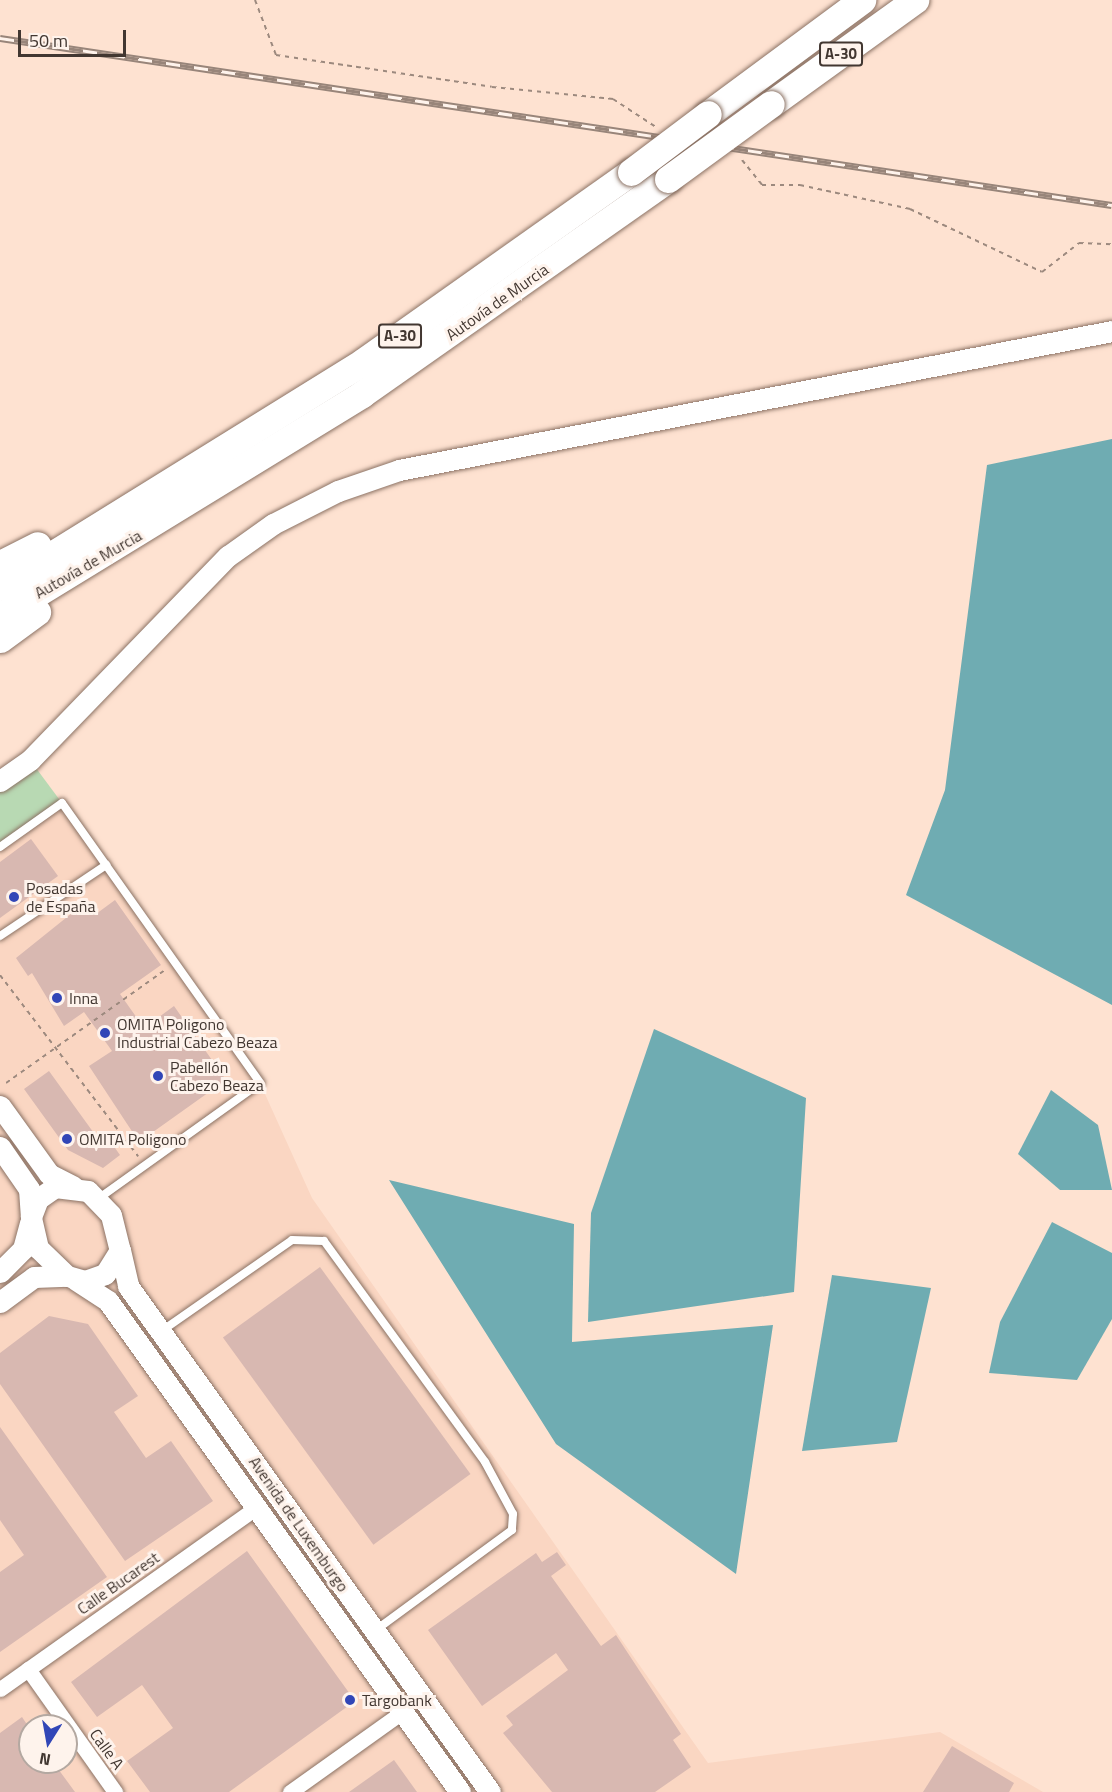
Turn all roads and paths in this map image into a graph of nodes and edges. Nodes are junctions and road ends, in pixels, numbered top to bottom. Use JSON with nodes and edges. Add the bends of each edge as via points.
{"nodes":[{"id":1,"x":255,"y":0,"type":"edge"},
{"id":2,"x":862,"y":0,"type":"edge"},
{"id":3,"x":915,"y":0,"type":"edge"},
{"id":4,"x":656,"y":127,"type":"dead end"},
{"id":5,"x":742,"y":160,"type":"dead end"},
{"id":6,"x":1112,"y":244,"type":"edge"},
{"id":7,"x":1112,"y":331,"type":"edge"},
{"id":8,"x":161,"y":489,"type":"junction"},
{"id":9,"x":0,"y":564,"type":"edge"},
{"id":10,"x":66,"y":577,"type":"junction"},
{"id":11,"x":0,"y":587,"type":"edge"},
{"id":12,"x":0,"y":616,"type":"edge"},
{"id":13,"x":0,"y":639,"type":"edge"},
{"id":14,"x":0,"y":781,"type":"edge"},
{"id":15,"x":0,"y":847,"type":"edge"},
{"id":16,"x":106,"y":865,"type":"junction"},
{"id":17,"x":0,"y":936,"type":"edge"},
{"id":18,"x":176,"y":963,"type":"junction"},
{"id":19,"x":0,"y":975,"type":"edge"},
{"id":20,"x":56,"y":1048,"type":"junction"},
{"id":21,"x":6,"y":1083,"type":"dead end"},
{"id":22,"x":0,"y":1106,"type":"edge"},
{"id":23,"x":0,"y":1147,"type":"edge"},
{"id":24,"x":145,"y":1166,"type":"junction"},
{"id":25,"x":76,"y":1187,"type":"junction"},
{"id":26,"x":98,"y":1199,"type":"junction"},
{"id":27,"x":31,"y":1218,"type":"junction"},
{"id":28,"x":120,"y":1250,"type":"junction"},
{"id":29,"x":0,"y":1272,"type":"edge"},
{"id":30,"x":71,"y":1278,"type":"junction"},
{"id":31,"x":0,"y":1302,"type":"edge"},
{"id":32,"x":161,"y":1332,"type":"junction"},
{"id":33,"x":277,"y":1493,"type":"junction"},
{"id":34,"x":256,"y":1508,"type":"junction"},
{"id":35,"x":375,"y":1631,"type":"junction"},
{"id":36,"x":28,"y":1669,"type":"junction"},
{"id":37,"x":0,"y":1689,"type":"edge"},
{"id":38,"x":422,"y":1697,"type":"junction"},
{"id":39,"x":402,"y":1712,"type":"junction"},
{"id":40,"x":115,"y":1792,"type":"edge"},
{"id":41,"x":290,"y":1792,"type":"edge"},
{"id":42,"x":460,"y":1792,"type":"edge"},
{"id":43,"x":490,"y":1792,"type":"edge"}],
"edges":[{"from":1,"to":4,"type":"path","via":[[276,55],[492,87],[613,99]]},
{"from":2,"to":8,"type":"highway","name":"Autovía de Murcia","number":"A-30","bridge":true,"via":[[631,172],[364,361]]},
{"from":3,"to":10,"type":"highway","name":"Autovía de Murcia","number":"A-30","bridge":true,"via":[[362,394]]},
{"from":5,"to":6,"type":"path","via":[[762,186],[800,185],[910,209],[1042,272],[1079,243]]},
{"from":7,"to":14,"type":"main road","via":[[399,470],[338,491],[273,524],[228,556],[30,760]]},
{"from":8,"to":9,"type":"highway","via":[[123,499]]},
{"from":8,"to":11,"type":"highway","name":"Autovía de Murcia","number":"A-30"},
{"from":10,"to":12,"type":"highway","name":"Autovía de Murcia","number":"A-30"},
{"from":10,"to":13,"type":"highway","via":[[44,607]]},
{"from":15,"to":16,"type":"lane","via":[[62,803]]},
{"from":16,"to":17,"type":"lane"},
{"from":16,"to":18,"type":"lane"},
{"from":18,"to":20,"type":"path"},
{"from":18,"to":24,"type":"lane","via":[[260,1083]]},
{"from":19,"to":20,"type":"path"},
{"from":20,"to":21,"type":"path"},
{"from":20,"to":24,"type":"path"},
{"from":22,"to":25,"type":"main road","via":[[49,1174]]},
{"from":23,"to":27,"type":"main road","via":[[29,1189]]},
{"from":24,"to":26,"type":"lane"},
{"from":25,"to":26,"type":"main road"},
{"from":25,"to":27,"type":"main road","via":[[46,1192]]},
{"from":26,"to":28,"type":"main road","via":[[117,1229]]},
{"from":27,"to":29,"type":"main road","via":[[23,1248]]},
{"from":27,"to":30,"type":"main road","via":[[43,1257]]},
{"from":28,"to":30,"type":"main road","via":[[105,1274]]},
{"from":28,"to":32,"type":"main road","name":"Avenida de Luxemburgo","via":[[123,1277]]},
{"from":30,"to":31,"type":"main road","via":[[34,1277]]},
{"from":30,"to":34,"type":"main road","name":"Avenida de Luxemburgo","via":[[108,1301]]},
{"from":32,"to":33,"type":"main road","name":"Avenida de Luxemburgo"},
{"from":32,"to":35,"type":"lane","via":[[292,1240],[324,1241],[342,1260],[485,1462],[513,1514],[506,1535]]},
{"from":33,"to":34,"type":"main road"},
{"from":33,"to":35,"type":"main road","name":"Avenida de Luxemburgo"},
{"from":34,"to":36,"type":"street","name":"Calle Bucarest"},
{"from":34,"to":39,"type":"main road","name":"Avenida de Luxemburgo"},
{"from":35,"to":38,"type":"main road","name":"Avenida de Luxemburgo"},
{"from":36,"to":37,"type":"street","name":"Calle Bucarest"},
{"from":36,"to":40,"type":"street","name":"Calle A"},
{"from":38,"to":39,"type":"main road"},
{"from":38,"to":43,"type":"main road","name":"Avenida de Luxemburgo"},
{"from":39,"to":41,"type":"street"},
{"from":39,"to":42,"type":"main road","name":"Avenida de Luxemburgo"}]}
